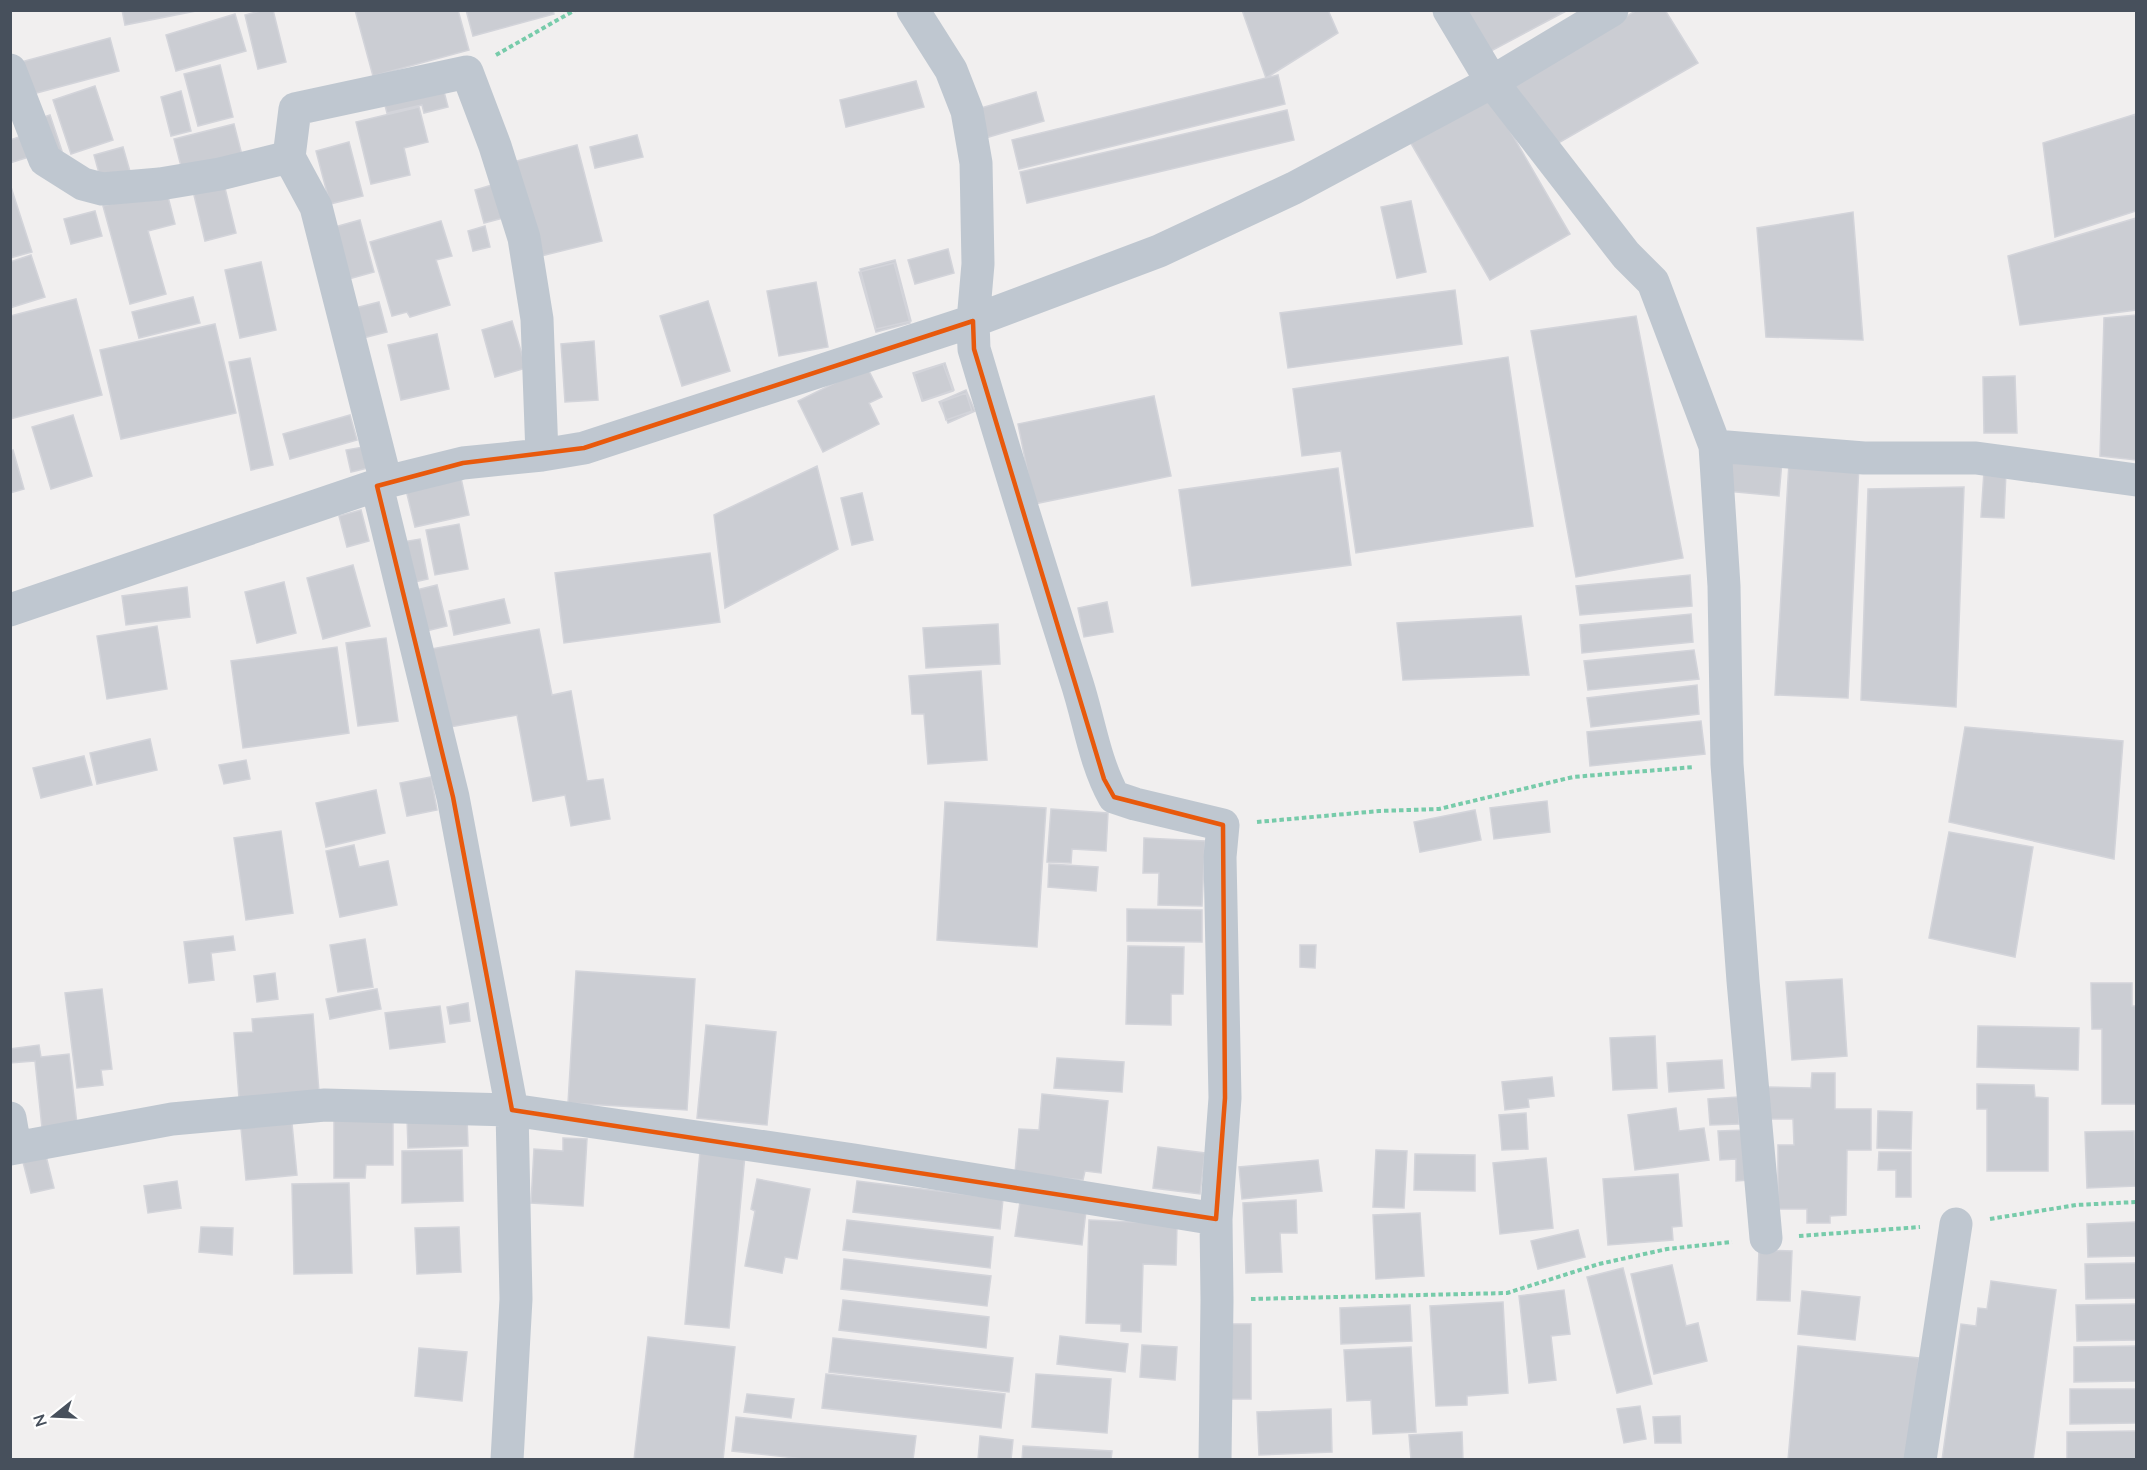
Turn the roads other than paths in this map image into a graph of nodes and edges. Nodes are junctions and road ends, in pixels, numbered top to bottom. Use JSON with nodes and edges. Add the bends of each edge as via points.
{"nodes":[{"id":1,"x":913,"y":10,"type":"edge"},
{"id":2,"x":1449,"y":10,"type":"edge"},
{"id":3,"x":1612,"y":10,"type":"edge"},
{"id":4,"x":10,"y":70,"type":"edge"},
{"id":5,"x":1492,"y":82,"type":"junction"},
{"id":6,"x":289,"y":158,"type":"junction"},
{"id":7,"x":973,"y":321,"type":"junction"},
{"id":8,"x":1715,"y":446,"type":"junction"},
{"id":9,"x":542,"y":455,"type":"junction"},
{"id":10,"x":2136,"y":480,"type":"edge"},
{"id":11,"x":381,"y":484,"type":"junction"},
{"id":12,"x":10,"y":610,"type":"edge"},
{"id":13,"x":512,"y":1110,"type":"junction"},
{"id":14,"x":12,"y":1138,"type":"edge"},
{"id":15,"x":1216,"y":1219,"type":"junction"},
{"id":16,"x":1956,"y":1224,"type":"road end"},
{"id":17,"x":1766,"y":1238,"type":"road end"},
{"id":18,"x":507,"y":1460,"type":"edge"},
{"id":19,"x":1215,"y":1460,"type":"edge"},
{"id":20,"x":1920,"y":1460,"type":"edge"}],
"edges":[{"from":1,"to":7,"type":"street","via":[[951,70],[967,111],[976,163],[978,264]]},
{"from":2,"to":5,"type":"street"},
{"from":3,"to":5,"type":"street"},
{"from":4,"to":6,"type":"street","via":[[45,160],[82,184],[102,189],[160,184]]},
{"from":5,"to":7,"type":"street","via":[[1294,188],[1159,251]]},
{"from":5,"to":8,"type":"street","via":[[1626,255],[1653,282]]},
{"from":6,"to":9,"type":"street","via":[[295,109],[467,72],[524,238],[537,319]]},
{"from":6,"to":11,"type":"street","via":[[316,207]]},
{"from":7,"to":9,"type":"street","via":[[584,448]]},
{"from":7,"to":15,"type":"street","via":[[974,349],[1104,779],[1114,797],[1223,825],[1220,856],[1225,1098]]},
{"from":8,"to":10,"type":"street","via":[[1864,458],[1976,458]]},
{"from":8,"to":17,"type":"street","via":[[1724,586],[1727,764]]},
{"from":9,"to":11,"type":"street","via":[[463,463]]},
{"from":11,"to":12,"type":"street"},
{"from":11,"to":13,"type":"street","via":[[453,796]]},
{"from":13,"to":14,"type":"street","via":[[325,1105]]},
{"from":13,"to":15,"type":"street"},
{"from":13,"to":18,"type":"street","via":[[516,1299]]},
{"from":15,"to":19,"type":"street"},
{"from":16,"to":20,"type":"street"}]}
